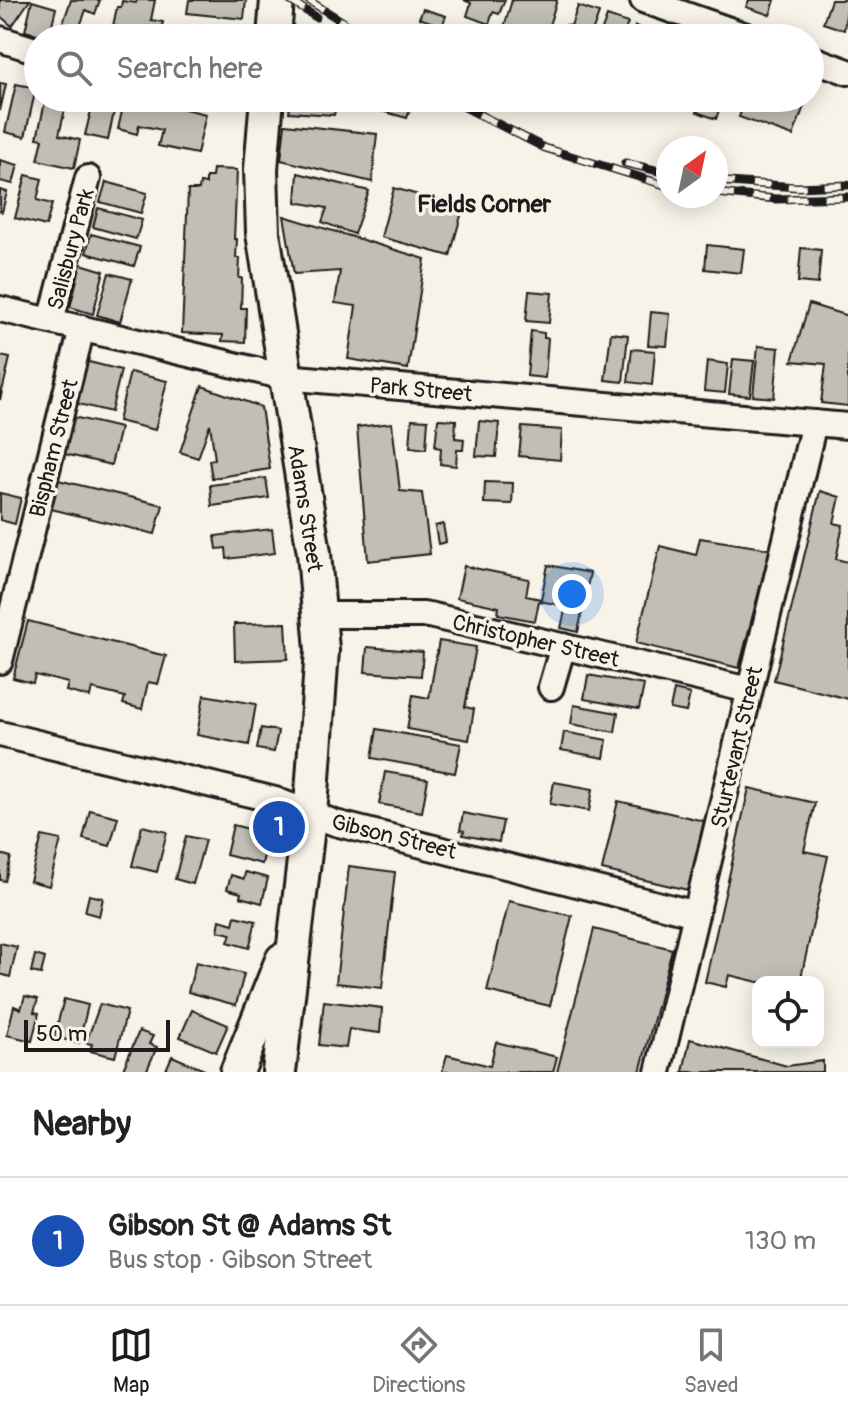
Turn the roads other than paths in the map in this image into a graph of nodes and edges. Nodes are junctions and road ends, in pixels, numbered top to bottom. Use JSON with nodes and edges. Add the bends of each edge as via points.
{"nodes":[{"id":1,"x":277,"y":0,"type":"edge"},
{"id":2,"x":643,"y":0,"type":"edge"},
{"id":3,"x":275,"y":24,"type":"edge"},
{"id":4,"x":712,"y":24,"type":"edge"},
{"id":5,"x":0,"y":39,"type":"edge"},
{"id":6,"x":24,"y":47,"type":"edge"},
{"id":7,"x":824,"y":63,"type":"edge"},
{"id":8,"x":848,"y":72,"type":"edge"},
{"id":9,"x":261,"y":112,"type":"edge"},
{"id":10,"x":88,"y":178,"type":"dead end"},
{"id":11,"x":0,"y":309,"type":"edge"},
{"id":12,"x":51,"y":321,"type":"junction"},
{"id":13,"x":82,"y":328,"type":"junction"},
{"id":14,"x":285,"y":377,"type":"junction"},
{"id":15,"x":814,"y":423,"type":"junction"},
{"id":16,"x":848,"y":426,"type":"edge"},
{"id":17,"x":321,"y":615,"type":"junction"},
{"id":18,"x":563,"y":646,"type":"junction"},
{"id":19,"x":0,"y":661,"type":"edge"},
{"id":20,"x":551,"y":687,"type":"dead end"},
{"id":21,"x":749,"y":690,"type":"junction"},
{"id":22,"x":0,"y":734,"type":"edge"},
{"id":23,"x":309,"y":812,"type":"junction"},
{"id":24,"x":696,"y":914,"type":"junction"},
{"id":25,"x":298,"y":919,"type":"junction"},
{"id":26,"x":278,"y":1070,"type":"edge"},
{"id":27,"x":237,"y":1072,"type":"edge"},
{"id":28,"x":658,"y":1072,"type":"edge"}],
"edges":[{"from":1,"to":3,"type":"main road"},
{"from":2,"to":4,"type":"street"},
{"from":5,"to":6,"type":"street"},
{"from":7,"to":8,"type":"street"},
{"from":9,"to":14,"type":"main road","name":"Adams Street","via":[[262,216]]},
{"from":10,"to":12,"type":"street","name":"Salisbury Park"},
{"from":11,"to":12,"type":"street","name":"Park Street"},
{"from":12,"to":13,"type":"street","name":"Park Street"},
{"from":13,"to":14,"type":"street","name":"Park Street"},
{"from":13,"to":19,"type":"street","name":"Bispham Street"},
{"from":14,"to":15,"type":"street","name":"Park Street"},
{"from":14,"to":17,"type":"main road","name":"Adams Street"},
{"from":15,"to":16,"type":"street","name":"Park Street"},
{"from":15,"to":21,"type":"street","name":"Sturtevant Street"},
{"from":17,"to":18,"type":"street","name":"Christopher Street","via":[[429,615]]},
{"from":17,"to":23,"type":"main road","name":"Adams Street"},
{"from":18,"to":20,"type":"street"},
{"from":18,"to":21,"type":"street","name":"Christopher Street"},
{"from":21,"to":24,"type":"street","name":"Sturtevant Street"},
{"from":22,"to":23,"type":"street","name":"Gibson Street"},
{"from":23,"to":24,"type":"street","name":"Gibson Street","via":[[335,823]]},
{"from":23,"to":25,"type":"main road","name":"Adams Street"},
{"from":24,"to":28,"type":"street","name":"Sturtevant Street"},
{"from":25,"to":26,"type":"main road","name":"Adams Street"},
{"from":25,"to":27,"type":"main road","name":"Adams Street"}]}
